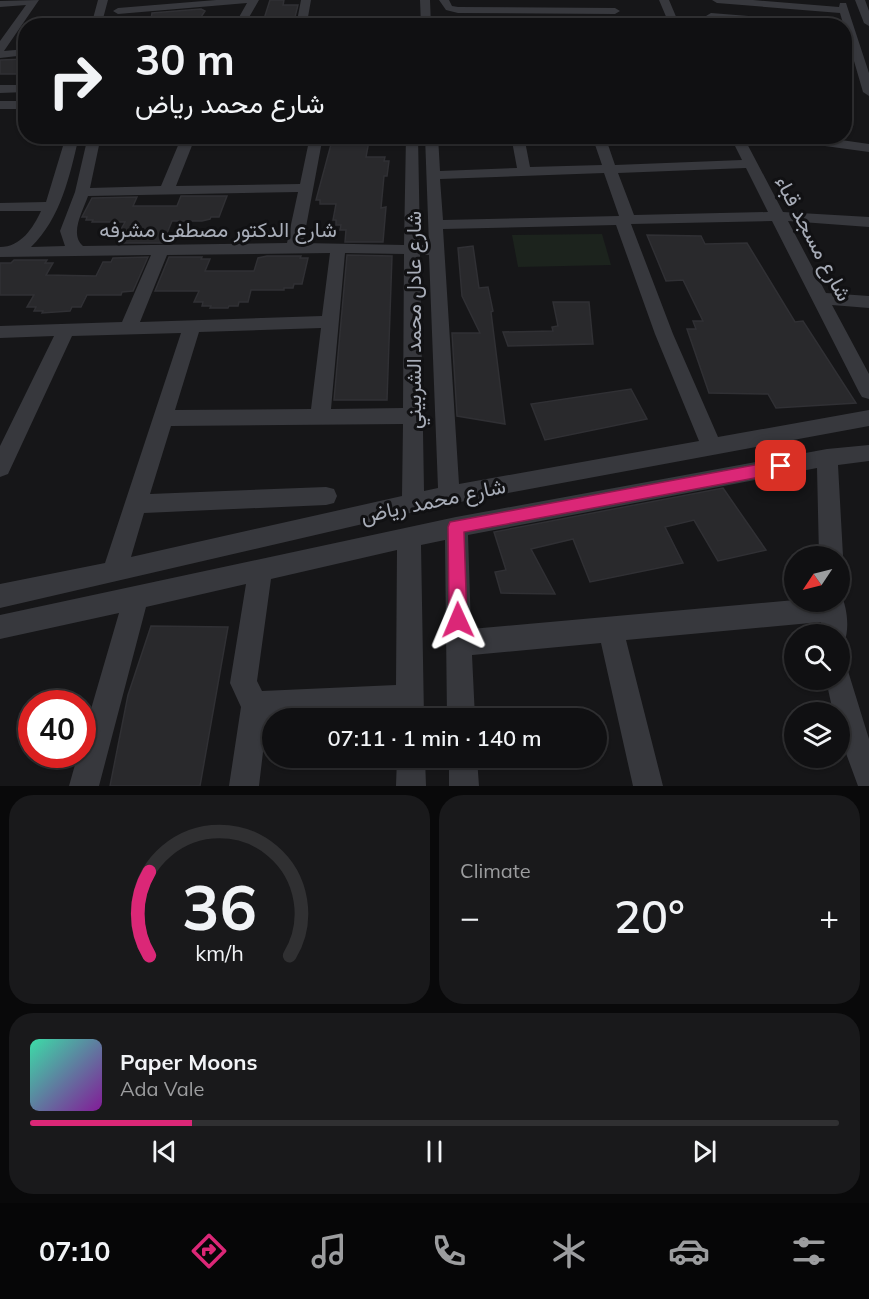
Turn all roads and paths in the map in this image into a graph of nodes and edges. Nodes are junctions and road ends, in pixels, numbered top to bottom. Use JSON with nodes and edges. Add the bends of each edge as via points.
{"nodes":[{"id":1,"x":103,"y":0,"type":"edge"},
{"id":2,"x":121,"y":0,"type":"edge"},
{"id":3,"x":253,"y":0,"type":"edge"},
{"id":4,"x":306,"y":0,"type":"edge"},
{"id":5,"x":425,"y":0,"type":"edge"},
{"id":6,"x":444,"y":0,"type":"edge"},
{"id":7,"x":532,"y":0,"type":"edge"},
{"id":8,"x":606,"y":0,"type":"edge"},
{"id":9,"x":664,"y":0,"type":"edge"},
{"id":10,"x":711,"y":0,"type":"edge"},
{"id":11,"x":717,"y":0,"type":"edge"},
{"id":12,"x":860,"y":0,"type":"edge"},
{"id":13,"x":33,"y":1,"type":"edge"},
{"id":14,"x":786,"y":2,"type":"edge"},
{"id":15,"x":0,"y":4,"type":"edge"},
{"id":16,"x":842,"y":5,"type":"edge"},
{"id":17,"x":552,"y":14,"type":"junction"},
{"id":18,"x":22,"y":18,"type":"edge"},
{"id":19,"x":98,"y":18,"type":"edge"},
{"id":20,"x":243,"y":18,"type":"edge"},
{"id":21,"x":303,"y":18,"type":"edge"},
{"id":22,"x":426,"y":18,"type":"edge"},
{"id":23,"x":672,"y":18,"type":"edge"},
{"id":24,"x":711,"y":18,"type":"edge"},
{"id":25,"x":869,"y":23,"type":"edge"},
{"id":26,"x":18,"y":24,"type":"edge"},
{"id":27,"x":0,"y":27,"type":"edge"},
{"id":28,"x":16,"y":27,"type":"junction"},
{"id":29,"x":852,"y":27,"type":"edge"},
{"id":30,"x":869,"y":28,"type":"edge"},
{"id":31,"x":852,"y":47,"type":"edge"},
{"id":32,"x":0,"y":49,"type":"edge"},
{"id":33,"x":18,"y":53,"type":"edge"},
{"id":34,"x":0,"y":56,"type":"edge"},
{"id":35,"x":18,"y":88,"type":"edge"},
{"id":36,"x":0,"y":89,"type":"edge"},
{"id":37,"x":869,"y":92,"type":"edge"},
{"id":38,"x":18,"y":106,"type":"edge"},
{"id":39,"x":2,"y":108,"type":"edge"},
{"id":40,"x":70,"y":144,"type":"edge"},
{"id":41,"x":93,"y":144,"type":"edge"},
{"id":42,"x":186,"y":144,"type":"edge"},
{"id":43,"x":315,"y":144,"type":"edge"},
{"id":44,"x":412,"y":144,"type":"edge"},
{"id":45,"x":431,"y":144,"type":"edge"},
{"id":46,"x":519,"y":144,"type":"edge"},
{"id":47,"x":601,"y":144,"type":"edge"},
{"id":48,"x":740,"y":144,"type":"edge"},
{"id":49,"x":827,"y":144,"type":"edge"},
{"id":50,"x":868,"y":151,"type":"edge"},
{"id":51,"x":750,"y":164,"type":"junction"},
{"id":52,"x":609,"y":168,"type":"junction"},
{"id":53,"x":524,"y":171,"type":"junction"},
{"id":54,"x":432,"y":175,"type":"junction"},
{"id":55,"x":307,"y":188,"type":"junction"},
{"id":56,"x":167,"y":190,"type":"junction"},
{"id":57,"x":82,"y":192,"type":"junction"},
{"id":58,"x":50,"y":206,"type":"junction"},
{"id":59,"x":0,"y":207,"type":"edge"},
{"id":60,"x":776,"y":216,"type":"junction"},
{"id":61,"x":625,"y":220,"type":"junction"},
{"id":62,"x":869,"y":222,"type":"edge"},
{"id":63,"x":434,"y":225,"type":"junction"},
{"id":64,"x":294,"y":248,"type":"junction"},
{"id":65,"x":338,"y":249,"type":"junction"},
{"id":66,"x":412,"y":249,"type":"junction"},
{"id":67,"x":78,"y":250,"type":"junction"},
{"id":68,"x":161,"y":250,"type":"junction"},
{"id":69,"x":435,"y":250,"type":"junction"},
{"id":70,"x":5,"y":253,"type":"edge"},
{"id":71,"x":819,"y":298,"type":"junction"},
{"id":72,"x":869,"y":302,"type":"edge"},
{"id":73,"x":330,"y":322,"type":"junction"},
{"id":74,"x":192,"y":326,"type":"junction"},
{"id":75,"x":128,"y":328,"type":"junction"},
{"id":76,"x":66,"y":330,"type":"junction"},
{"id":77,"x":0,"y":332,"type":"edge"},
{"id":78,"x":869,"y":392,"type":"edge"},
{"id":79,"x":412,"y":416,"type":"junction"},
{"id":80,"x":320,"y":417,"type":"junction"},
{"id":81,"x":163,"y":418,"type":"junction"},
{"id":82,"x":869,"y":418,"type":"edge"},
{"id":83,"x":712,"y":447,"type":"junction"},
{"id":84,"x":869,"y":453,"type":"edge"},
{"id":85,"x":827,"y":458,"type":"junction"},
{"id":86,"x":0,"y":468,"type":"edge"},
{"id":87,"x":449,"y":495,"type":"junction"},
{"id":88,"x":326,"y":496,"type":"dead end"},
{"id":89,"x":413,"y":503,"type":"junction"},
{"id":90,"x":136,"y":504,"type":"junction"},
{"id":91,"x":456,"y":527,"type":"junction"},
{"id":92,"x":409,"y":537,"type":"junction"},
{"id":93,"x":831,"y":546,"type":"edge"},
{"id":94,"x":260,"y":570,"type":"junction"},
{"id":95,"x":114,"y":572,"type":"junction"},
{"id":96,"x":90,"y":578,"type":"junction"},
{"id":97,"x":25,"y":591,"type":"junction"},
{"id":98,"x":0,"y":596,"type":"edge"},
{"id":99,"x":136,"y":597,"type":"junction"},
{"id":100,"x":85,"y":608,"type":"junction"},
{"id":101,"x":833,"y":615,"type":"edge"},
{"id":102,"x":9,"y":625,"type":"edge"},
{"id":103,"x":611,"y":631,"type":"junction"},
{"id":104,"x":459,"y":643,"type":"junction"},
{"id":105,"x":843,"y":690,"type":"edge"},
{"id":106,"x":255,"y":705,"type":"junction"},
{"id":107,"x":410,"y":708,"type":"edge"},
{"id":108,"x":461,"y":708,"type":"edge"},
{"id":109,"x":860,"y":733,"type":"edge"},
{"id":110,"x":411,"y":768,"type":"edge"},
{"id":111,"x":463,"y":768,"type":"edge"},
{"id":112,"x":869,"y":778,"type":"edge"},
{"id":113,"x":84,"y":786,"type":"edge"},
{"id":114,"x":244,"y":786,"type":"edge"},
{"id":115,"x":411,"y":786,"type":"edge"},
{"id":116,"x":464,"y":786,"type":"edge"},
{"id":117,"x":648,"y":786,"type":"edge"}],
"edges":[{"from":1,"to":19,"type":"street"},
{"from":2,"to":3,"type":"street","via":[[117,15]]},
{"from":3,"to":20,"type":"street"},
{"from":4,"to":21,"type":"street"},
{"from":5,"to":22,"type":"street"},
{"from":6,"to":17,"type":"street","via":[[449,8],[488,14]]},
{"from":7,"to":17,"type":"street"},
{"from":8,"to":17,"type":"street","via":[[617,14]]},
{"from":9,"to":23,"type":"street"},
{"from":10,"to":24,"type":"street"},
{"from":11,"to":14,"type":"street"},
{"from":12,"to":25,"type":"street"},
{"from":13,"to":15,"type":"street"},
{"from":13,"to":18,"type":"street"},
{"from":14,"to":16,"type":"street"},
{"from":26,"to":28,"type":"street"},
{"from":27,"to":28,"type":"street"},
{"from":28,"to":32,"type":"street"},
{"from":29,"to":30,"type":"street"},
{"from":31,"to":37,"type":"street"},
{"from":33,"to":34,"type":"street"},
{"from":35,"to":36,"type":"street"},
{"from":38,"to":39,"type":"street"},
{"from":40,"to":58,"type":"street"},
{"from":41,"to":57,"type":"street"},
{"from":42,"to":56,"type":"street"},
{"from":43,"to":55,"type":"street"},
{"from":44,"to":66,"type":"street","name":"شارع عادل محمد الشربيني"},
{"from":45,"to":54,"type":"street","name":"شارع عادل محمد الشربيني"},
{"from":46,"to":53,"type":"street"},
{"from":47,"to":52,"type":"street"},
{"from":48,"to":51,"type":"street","name":"شارع مسجد قباء"},
{"from":49,"to":50,"type":"street"},
{"from":51,"to":52,"type":"street"},
{"from":51,"to":60,"type":"street","name":"شارع مسجد قباء"},
{"from":52,"to":53,"type":"street"},
{"from":52,"to":61,"type":"street"},
{"from":53,"to":54,"type":"street"},
{"from":54,"to":63,"type":"street","name":"شارع عادل محمد الشربيني"},
{"from":55,"to":56,"type":"street"},
{"from":55,"to":64,"type":"street"},
{"from":56,"to":57,"type":"street"},
{"from":57,"to":67,"type":"street","via":[[68,231]]},
{"from":58,"to":59,"type":"street"},
{"from":58,"to":70,"type":"street","via":[[37,233]]},
{"from":60,"to":61,"type":"street"},
{"from":60,"to":62,"type":"street"},
{"from":60,"to":71,"type":"street","name":"شارع مسجد قباء"},
{"from":61,"to":63,"type":"street"},
{"from":61,"to":83,"type":"street","via":[[664,334]]},
{"from":63,"to":69,"type":"street","name":"شارع عادل محمد الشربيني"},
{"from":64,"to":65,"type":"street","name":"شارع الدكتور مصطفى مشرفه"},
{"from":64,"to":68,"type":"street","name":"شارع الدكتور مصطفى مشرفه"},
{"from":65,"to":66,"type":"street","name":"شارع الدكتور مصطفى مشرفه"},
{"from":65,"to":73,"type":"street"},
{"from":66,"to":69,"type":"street","name":"شارع الدكتور مصطفى مشرفه"},
{"from":66,"to":79,"type":"street","name":"شارع عادل محمد الشربيني"},
{"from":67,"to":68,"type":"street","name":"شارع الدكتور مصطفى مشرفه"},
{"from":67,"to":70,"type":"street","name":"شارع الدكتور مصطفى مشرفه"},
{"from":68,"to":75,"type":"street"},
{"from":69,"to":87,"type":"street","name":"شارع عادل محمد الشربيني"},
{"from":71,"to":72,"type":"street"},
{"from":71,"to":78,"type":"street","name":"شارع مسجد قباء"},
{"from":73,"to":74,"type":"street"},
{"from":73,"to":80,"type":"street"},
{"from":74,"to":75,"type":"street"},
{"from":74,"to":81,"type":"street"},
{"from":75,"to":76,"type":"street"},
{"from":76,"to":77,"type":"street"},
{"from":76,"to":86,"type":"street"},
{"from":79,"to":80,"type":"street"},
{"from":79,"to":89,"type":"street","name":"شارع عادل محمد الشربيني"},
{"from":80,"to":81,"type":"street"},
{"from":81,"to":90,"type":"street"},
{"from":82,"to":83,"type":"street","name":"شارع محمد رياض"},
{"from":83,"to":87,"type":"street","name":"شارع محمد رياض"},
{"from":84,"to":85,"type":"street","name":"شارع محمد رياض"},
{"from":85,"to":91,"type":"street","name":"شارع محمد رياض"},
{"from":85,"to":93,"type":"street"},
{"from":87,"to":89,"type":"street","name":"شارع محمد رياض"},
{"from":88,"to":90,"type":"street"},
{"from":89,"to":95,"type":"street","name":"شارع محمد رياض"},
{"from":90,"to":95,"type":"street"},
{"from":91,"to":92,"type":"street","name":"شارع محمد رياض"},
{"from":91,"to":104,"type":"street"},
{"from":92,"to":94,"type":"street","name":"شارع محمد رياض"},
{"from":92,"to":107,"type":"street"},
{"from":94,"to":99,"type":"street","name":"شارع محمد رياض"},
{"from":94,"to":106,"type":"street","via":[[243,683]]},
{"from":95,"to":96,"type":"street","name":"شارع محمد رياض"},
{"from":96,"to":97,"type":"street","name":"شارع محمد رياض"},
{"from":96,"to":100,"type":"street","via":[[78,591],[79,604]]},
{"from":97,"to":98,"type":"street","name":"شارع محمد رياض"},
{"from":97,"to":102,"type":"street","via":[[32,594],[33,609]]},
{"from":99,"to":100,"type":"street","name":"شارع محمد رياض"},
{"from":99,"to":113,"type":"street"},
{"from":100,"to":102,"type":"street","name":"شارع محمد رياض"},
{"from":101,"to":103,"type":"street"},
{"from":103,"to":104,"type":"street"},
{"from":103,"to":117,"type":"street"},
{"from":104,"to":108,"type":"street"},
{"from":105,"to":109,"type":"street"},
{"from":106,"to":107,"type":"street"},
{"from":106,"to":114,"type":"street"},
{"from":109,"to":112,"type":"street"},
{"from":110,"to":115,"type":"street"},
{"from":111,"to":116,"type":"street"}]}
